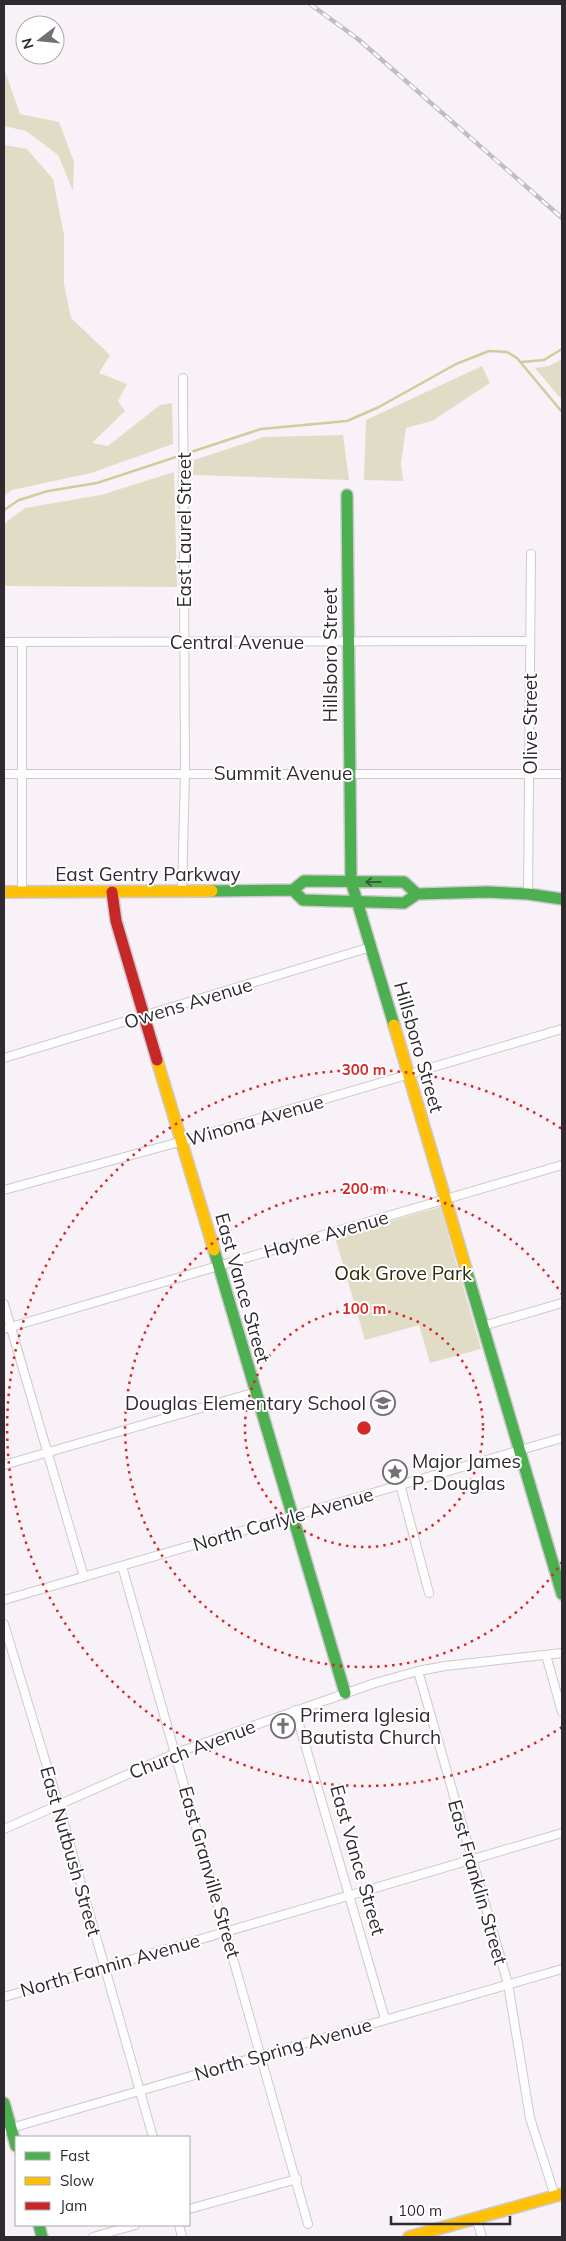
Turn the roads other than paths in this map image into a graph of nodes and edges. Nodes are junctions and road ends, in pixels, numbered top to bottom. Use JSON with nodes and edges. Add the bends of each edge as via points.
{"nodes":[{"id":1,"x":182,"y":378,"type":"dead end"},
{"id":2,"x":347,"y":495,"type":"dead end"},
{"id":3,"x":531,"y":554,"type":"dead end"},
{"id":4,"x":530,"y":641,"type":"junction"},
{"id":5,"x":4,"y":642,"type":"edge"},
{"id":6,"x":22,"y":642,"type":"junction"},
{"id":7,"x":185,"y":642,"type":"junction"},
{"id":8,"x":347,"y":643,"type":"junction"},
{"id":9,"x":348,"y":772,"type":"junction"},
{"id":10,"x":185,"y":773,"type":"junction"},
{"id":11,"x":530,"y":773,"type":"junction"},
{"id":12,"x":4,"y":774,"type":"edge"},
{"id":13,"x":21,"y":774,"type":"junction"},
{"id":14,"x":562,"y":774,"type":"edge"},
{"id":15,"x":351,"y":882,"type":"junction"},
{"id":16,"x":293,"y":890,"type":"junction"},
{"id":17,"x":4,"y":892,"type":"edge"},
{"id":18,"x":22,"y":892,"type":"junction"},
{"id":19,"x":112,"y":892,"type":"junction"},
{"id":20,"x":182,"y":892,"type":"junction"},
{"id":21,"x":417,"y":894,"type":"junction"},
{"id":22,"x":528,"y":894,"type":"junction"},
{"id":23,"x":562,"y":898,"type":"edge"},
{"id":24,"x":358,"y":902,"type":"junction"},
{"id":25,"x":371,"y":948,"type":"junction"},
{"id":26,"x":144,"y":1016,"type":"junction"},
{"id":27,"x":562,"y":1029,"type":"edge"},
{"id":28,"x":4,"y":1058,"type":"edge"},
{"id":29,"x":408,"y":1075,"type":"junction"},
{"id":30,"x":183,"y":1141,"type":"junction"},
{"id":31,"x":562,"y":1165,"type":"edge"},
{"id":32,"x":4,"y":1190,"type":"edge"},
{"id":33,"x":446,"y":1199,"type":"junction"},
{"id":34,"x":218,"y":1265,"type":"junction"},
{"id":35,"x":562,"y":1303,"type":"edge"},
{"id":36,"x":4,"y":1304,"type":"edge"},
{"id":37,"x":483,"y":1326,"type":"junction"},
{"id":38,"x":7,"y":1328,"type":"edge"},
{"id":39,"x":256,"y":1392,"type":"junction"},
{"id":40,"x":562,"y":1438,"type":"edge"},
{"id":41,"x":520,"y":1450,"type":"junction"},
{"id":42,"x":47,"y":1452,"type":"junction"},
{"id":43,"x":4,"y":1465,"type":"edge"},
{"id":44,"x":400,"y":1484,"type":"junction"},
{"id":45,"x":293,"y":1516,"type":"junction"},
{"id":46,"x":122,"y":1566,"type":"junction"},
{"id":47,"x":84,"y":1577,"type":"junction"},
{"id":48,"x":429,"y":1593,"type":"dead end"},
{"id":49,"x":562,"y":1594,"type":"edge"},
{"id":50,"x":4,"y":1600,"type":"edge"},
{"id":51,"x":4,"y":1624,"type":"edge"},
{"id":52,"x":562,"y":1653,"type":"edge"},
{"id":53,"x":546,"y":1655,"type":"junction"},
{"id":54,"x":418,"y":1671,"type":"junction"},
{"id":55,"x":345,"y":1693,"type":"junction"},
{"id":56,"x":295,"y":1710,"type":"junction"},
{"id":57,"x":562,"y":1712,"type":"edge"},
{"id":58,"x":176,"y":1752,"type":"junction"},
{"id":59,"x":58,"y":1803,"type":"junction"},
{"id":60,"x":4,"y":1829,"type":"edge"},
{"id":61,"x":562,"y":1832,"type":"edge"},
{"id":62,"x":471,"y":1860,"type":"junction"},
{"id":63,"x":350,"y":1895,"type":"junction"},
{"id":64,"x":227,"y":1932,"type":"junction"},
{"id":65,"x":104,"y":1966,"type":"junction"},
{"id":66,"x":562,"y":1969,"type":"edge"},
{"id":67,"x":508,"y":1984,"type":"junction"},
{"id":68,"x":4,"y":1997,"type":"edge"},
{"id":69,"x":386,"y":2019,"type":"junction"},
{"id":70,"x":262,"y":2056,"type":"junction"},
{"id":71,"x":139,"y":2090,"type":"junction"},
{"id":72,"x":4,"y":2103,"type":"edge"},
{"id":73,"x":7,"y":2128,"type":"edge"},
{"id":74,"x":153,"y":2136,"type":"edge"},
{"id":75,"x":15,"y":2144,"type":"edge"},
{"id":76,"x":297,"y":2179,"type":"junction"},
{"id":77,"x":559,"y":2195,"type":"edge"},
{"id":78,"x":190,"y":2209,"type":"edge"},
{"id":79,"x":476,"y":2218,"type":"junction"},
{"id":80,"x":308,"y":2224,"type":"dead end"},
{"id":81,"x":132,"y":2226,"type":"edge"},
{"id":82,"x":93,"y":2237,"type":"edge"},
{"id":83,"x":409,"y":2237,"type":"edge"},
{"id":84,"x":482,"y":2237,"type":"edge"}],
"edges":[{"from":1,"to":7,"type":"street","name":"East Laurel Street"},
{"from":2,"to":8,"type":"street","name":"Hillsboro Street"},
{"from":3,"to":4,"type":"street","name":"Olive Street"},
{"from":4,"to":8,"type":"street","name":"Central Avenue"},
{"from":4,"to":11,"type":"street","name":"Olive Street"},
{"from":5,"to":6,"type":"street","name":"Central Avenue"},
{"from":6,"to":7,"type":"street","name":"Central Avenue"},
{"from":6,"to":13,"type":"street"},
{"from":7,"to":8,"type":"street","name":"Central Avenue"},
{"from":7,"to":10,"type":"street","name":"East Laurel Street"},
{"from":8,"to":9,"type":"street","name":"Hillsboro Street"},
{"from":9,"to":10,"type":"street","name":"Summit Avenue"},
{"from":9,"to":11,"type":"street","name":"Summit Avenue"},
{"from":9,"to":15,"type":"street","name":"Hillsboro Street"},
{"from":10,"to":13,"type":"street","name":"Summit Avenue"},
{"from":10,"to":20,"type":"street","name":"East Laurel Street"},
{"from":11,"to":14,"type":"street","name":"Summit Avenue"},
{"from":11,"to":22,"type":"street","name":"Olive Street"},
{"from":12,"to":13,"type":"street","name":"Summit Avenue"},
{"from":13,"to":18,"type":"street"},
{"from":15,"to":16,"type":"street","name":"East Gentry Parkway","via":[[304,880]]},
{"from":21,"to":15,"type":"street","name":"East Gentry Parkway","one_way":true,"via":[[404,882]]},
{"from":15,"to":24,"type":"street","name":"Hillsboro Street"},
{"from":16,"to":20,"type":"street","name":"East Gentry Parkway"},
{"from":16,"to":24,"type":"street","name":"East Gentry Parkway","via":[[303,900]]},
{"from":17,"to":18,"type":"street","name":"East Gentry Parkway"},
{"from":18,"to":19,"type":"street","name":"East Gentry Parkway"},
{"from":19,"to":20,"type":"street","name":"East Gentry Parkway"},
{"from":19,"to":26,"type":"street","name":"East Vance Street","via":[[116,921]]},
{"from":21,"to":22,"type":"street","name":"East Gentry Parkway"},
{"from":21,"to":24,"type":"street","name":"East Gentry Parkway","via":[[404,903]]},
{"from":22,"to":23,"type":"street","name":"East Gentry Parkway"},
{"from":24,"to":25,"type":"street","name":"Hillsboro Street"},
{"from":25,"to":26,"type":"street","name":"Owens Avenue"},
{"from":25,"to":29,"type":"street","name":"Hillsboro Street"},
{"from":26,"to":28,"type":"street","name":"Owens Avenue"},
{"from":26,"to":30,"type":"street","name":"East Vance Street"},
{"from":27,"to":29,"type":"street","name":"Winona Avenue"},
{"from":29,"to":30,"type":"street","name":"Winona Avenue"},
{"from":29,"to":33,"type":"street","name":"Hillsboro Street"},
{"from":30,"to":32,"type":"street","name":"Winona Avenue"},
{"from":30,"to":34,"type":"street","name":"East Vance Street"},
{"from":31,"to":33,"type":"street","name":"Hayne Avenue"},
{"from":33,"to":34,"type":"street","name":"Hayne Avenue"},
{"from":33,"to":37,"type":"street","name":"Hillsboro Street"},
{"from":34,"to":38,"type":"street","name":"Hayne Avenue"},
{"from":34,"to":39,"type":"street","name":"East Vance Street"},
{"from":35,"to":37,"type":"street"},
{"from":36,"to":38,"type":"street"},
{"from":37,"to":41,"type":"street","name":"Hillsboro Street"},
{"from":38,"to":42,"type":"street"},
{"from":39,"to":42,"type":"street"},
{"from":39,"to":45,"type":"street","name":"East Vance Street"},
{"from":40,"to":41,"type":"street","name":"North Carlyle Avenue"},
{"from":41,"to":44,"type":"street","name":"North Carlyle Avenue"},
{"from":41,"to":49,"type":"street","name":"Hillsboro Street"},
{"from":42,"to":43,"type":"street"},
{"from":42,"to":47,"type":"street"},
{"from":44,"to":45,"type":"street","name":"North Carlyle Avenue"},
{"from":44,"to":48,"type":"street"},
{"from":45,"to":46,"type":"street","name":"North Carlyle Avenue"},
{"from":45,"to":55,"type":"street","name":"East Vance Street"},
{"from":46,"to":47,"type":"street","name":"North Carlyle Avenue"},
{"from":46,"to":58,"type":"street","name":"East Granville Street"},
{"from":47,"to":50,"type":"street","name":"North Carlyle Avenue"},
{"from":51,"to":59,"type":"street","name":"East Nutbush Street"},
{"from":52,"to":53,"type":"street","name":"Church Avenue"},
{"from":53,"to":54,"type":"street","name":"Church Avenue"},
{"from":53,"to":57,"type":"street"},
{"from":54,"to":55,"type":"street","name":"Church Avenue"},
{"from":54,"to":62,"type":"street","name":"East Franklin Street"},
{"from":55,"to":56,"type":"street","name":"Church Avenue"},
{"from":56,"to":58,"type":"street","name":"Church Avenue"},
{"from":56,"to":63,"type":"street","name":"East Vance Street"},
{"from":58,"to":59,"type":"street","name":"Church Avenue"},
{"from":58,"to":64,"type":"street","name":"East Granville Street"},
{"from":59,"to":60,"type":"street","name":"Church Avenue"},
{"from":59,"to":65,"type":"street","name":"East Nutbush Street"},
{"from":61,"to":62,"type":"street","name":"North Fannin Avenue"},
{"from":62,"to":63,"type":"street","name":"North Fannin Avenue"},
{"from":62,"to":67,"type":"street","name":"East Franklin Street"},
{"from":63,"to":64,"type":"street","name":"North Fannin Avenue"},
{"from":63,"to":69,"type":"street","name":"East Vance Street"},
{"from":64,"to":65,"type":"street","name":"North Fannin Avenue"},
{"from":64,"to":70,"type":"street","name":"East Granville Street"},
{"from":65,"to":68,"type":"street","name":"North Fannin Avenue"},
{"from":65,"to":71,"type":"street","name":"East Nutbush Street"},
{"from":66,"to":67,"type":"street","name":"North Spring Avenue"},
{"from":67,"to":69,"type":"street","name":"North Spring Avenue"},
{"from":67,"to":77,"type":"street","name":"East Franklin Street","via":[[530,2118]]},
{"from":69,"to":70,"type":"street","name":"North Spring Avenue"},
{"from":70,"to":71,"type":"street","name":"North Spring Avenue"},
{"from":70,"to":76,"type":"street","name":"East Granville Street"},
{"from":71,"to":73,"type":"street","name":"North Spring Avenue"},
{"from":71,"to":74,"type":"street","name":"East Nutbush Street"},
{"from":72,"to":73,"type":"street"},
{"from":73,"to":75,"type":"street"},
{"from":76,"to":78,"type":"street"},
{"from":76,"to":80,"type":"street","name":"East Granville Street"},
{"from":77,"to":79,"type":"street"},
{"from":79,"to":83,"type":"street"},
{"from":79,"to":84,"type":"street"},
{"from":81,"to":82,"type":"street"}]}
